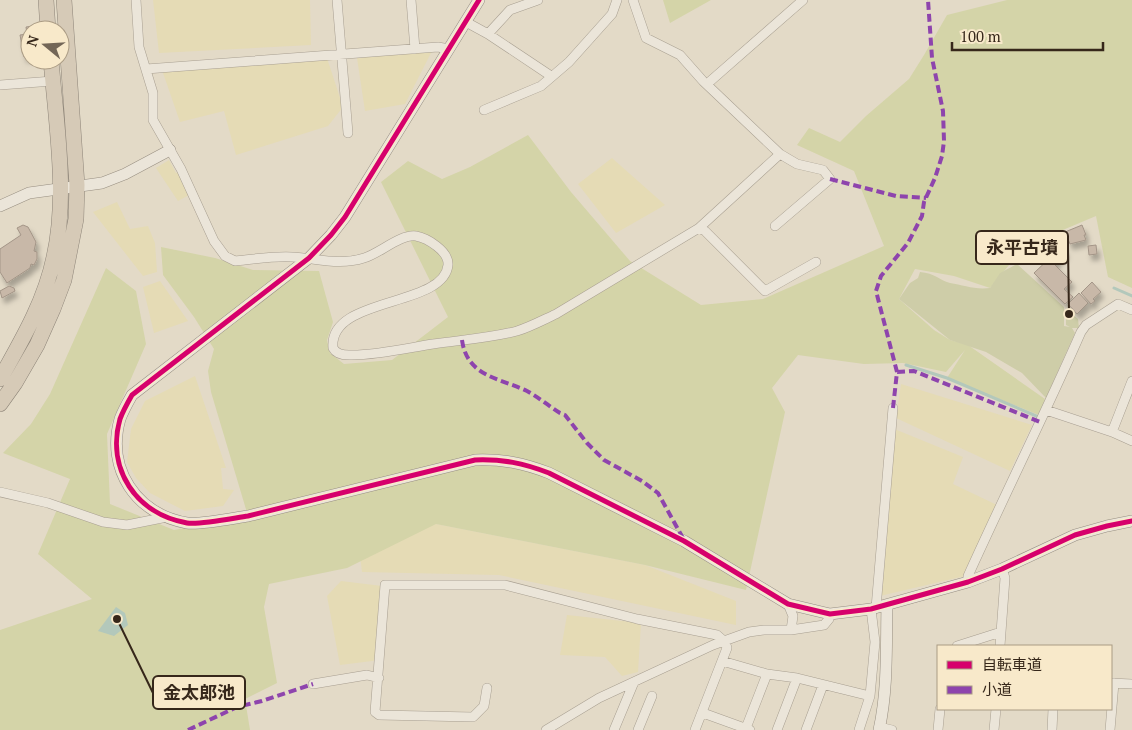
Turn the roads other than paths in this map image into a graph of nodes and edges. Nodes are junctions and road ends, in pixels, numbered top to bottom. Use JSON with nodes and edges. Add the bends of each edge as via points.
{"nodes":[{"id":1,"x":46,"y":0,"type":"edge"},
{"id":2,"x":64,"y":0,"type":"edge"},
{"id":3,"x":136,"y":0,"type":"edge"},
{"id":4,"x":338,"y":0,"type":"edge"},
{"id":5,"x":411,"y":0,"type":"edge"},
{"id":6,"x":479,"y":0,"type":"edge"},
{"id":7,"x":538,"y":0,"type":"edge"},
{"id":8,"x":617,"y":0,"type":"edge"},
{"id":9,"x":633,"y":0,"type":"edge"},
{"id":10,"x":803,"y":0,"type":"edge"},
{"id":11,"x":47,"y":20,"type":"edge"},
{"id":12,"x":466,"y":22,"type":"junction"},
{"id":13,"x":488,"y":34,"type":"junction"},
{"id":14,"x":415,"y":49,"type":"junction"},
{"id":15,"x":450,"y":49,"type":"junction"},
{"id":16,"x":342,"y":54,"type":"junction"},
{"id":17,"x":146,"y":69,"type":"junction"},
{"id":18,"x":52,"y":70,"type":"edge"},
{"id":19,"x":551,"y":76,"type":"junction"},
{"id":20,"x":53,"y":81,"type":"junction"},
{"id":21,"x":707,"y":84,"type":"junction"},
{"id":22,"x":0,"y":85,"type":"edge"},
{"id":23,"x":484,"y":110,"type":"dead end"},
{"id":24,"x":348,"y":133,"type":"dead end"},
{"id":25,"x":170,"y":150,"type":"junction"},
{"id":26,"x":780,"y":154,"type":"junction"},
{"id":27,"x":77,"y":185,"type":"junction"},
{"id":28,"x":61,"y":188,"type":"junction"},
{"id":29,"x":0,"y":206,"type":"edge"},
{"id":30,"x":774,"y":226,"type":"dead end"},
{"id":31,"x":698,"y":228,"type":"junction"},
{"id":32,"x":309,"y":258,"type":"junction"},
{"id":33,"x":816,"y":262,"type":"dead end"},
{"id":34,"x":1132,"y":310,"type":"edge"},
{"id":35,"x":1,"y":373,"type":"edge"},
{"id":36,"x":1132,"y":381,"type":"edge"},
{"id":37,"x":0,"y":404,"type":"edge"},
{"id":38,"x":893,"y":408,"type":"dead end"},
{"id":39,"x":1046,"y":410,"type":"junction"},
{"id":40,"x":1112,"y":432,"type":"junction"},
{"id":41,"x":1132,"y":441,"type":"edge"},
{"id":42,"x":0,"y":492,"type":"edge"},
{"id":43,"x":167,"y":517,"type":"junction"},
{"id":44,"x":1132,"y":521,"type":"edge"},
{"id":45,"x":1002,"y":570,"type":"junction"},
{"id":46,"x":968,"y":582,"type":"junction"},
{"id":47,"x":788,"y":604,"type":"junction"},
{"id":48,"x":878,"y":607,"type":"junction"},
{"id":49,"x":830,"y":614,"type":"junction"},
{"id":50,"x":792,"y":630,"type":"junction"},
{"id":51,"x":1001,"y":632,"type":"junction"},
{"id":52,"x":725,"y":642,"type":"junction"},
{"id":53,"x":960,"y":645,"type":"edge"},
{"id":54,"x":1000,"y":645,"type":"edge"},
{"id":55,"x":722,"y":661,"type":"junction"},
{"id":56,"x":767,"y":674,"type":"junction"},
{"id":57,"x":379,"y":678,"type":"junction"},
{"id":58,"x":797,"y":678,"type":"junction"},
{"id":59,"x":634,"y":682,"type":"junction"},
{"id":60,"x":1112,"y":683,"type":"edge"},
{"id":61,"x":313,"y":684,"type":"dead end"},
{"id":62,"x":1132,"y":684,"type":"edge"},
{"id":63,"x":823,"y":685,"type":"junction"},
{"id":64,"x":487,"y":688,"type":"dead end"},
{"id":65,"x":652,"y":696,"type":"dead end"},
{"id":66,"x":870,"y":696,"type":"junction"},
{"id":67,"x":940,"y":710,"type":"edge"},
{"id":68,"x":996,"y":710,"type":"edge"},
{"id":69,"x":1053,"y":710,"type":"edge"},
{"id":70,"x":1111,"y":710,"type":"edge"},
{"id":71,"x":703,"y":713,"type":"junction"},
{"id":72,"x":559,"y":726,"type":"edge"},
{"id":73,"x":879,"y":728,"type":"edge"},
{"id":74,"x":748,"y":729,"type":"edge"},
{"id":75,"x":546,"y":730,"type":"edge"},
{"id":76,"x":614,"y":730,"type":"edge"},
{"id":77,"x":638,"y":730,"type":"edge"},
{"id":78,"x":695,"y":730,"type":"edge"},
{"id":79,"x":777,"y":730,"type":"edge"},
{"id":80,"x":806,"y":730,"type":"edge"},
{"id":81,"x":859,"y":730,"type":"edge"},
{"id":82,"x":892,"y":730,"type":"edge"},
{"id":83,"x":938,"y":730,"type":"edge"},
{"id":84,"x":994,"y":730,"type":"edge"},
{"id":85,"x":1052,"y":730,"type":"edge"},
{"id":86,"x":1110,"y":730,"type":"edge"}],
"edges":[{"from":1,"to":11,"type":"highway"},
{"from":2,"to":27,"type":"highway"},
{"from":3,"to":17,"type":"street","via":[[139,46]]},
{"from":4,"to":16,"type":"street"},
{"from":5,"to":14,"type":"street"},
{"from":6,"to":12,"type":"street"},
{"from":7,"to":13,"type":"street","via":[[510,10]]},
{"from":8,"to":19,"type":"street","via":[[612,14],[570,62]]},
{"from":9,"to":21,"type":"street","via":[[646,38],[675,51]]},
{"from":10,"to":21,"type":"street"},
{"from":12,"to":13,"type":"street"},
{"from":12,"to":15,"type":"street"},
{"from":13,"to":19,"type":"street"},
{"from":14,"to":15,"type":"street"},
{"from":14,"to":16,"type":"street"},
{"from":15,"to":32,"type":"street","via":[[345,218]]},
{"from":16,"to":17,"type":"street"},
{"from":16,"to":24,"type":"street"},
{"from":17,"to":25,"type":"street","via":[[153,93],[153,120]]},
{"from":18,"to":20,"type":"highway"},
{"from":19,"to":23,"type":"street","via":[[541,86]]},
{"from":20,"to":22,"type":"street"},
{"from":20,"to":28,"type":"highway"},
{"from":21,"to":26,"type":"street"},
{"from":25,"to":27,"type":"street","via":[[114,179]]},
{"from":25,"to":32,"type":"street","via":[[214,240],[230,260]]},
{"from":26,"to":30,"type":"street","via":[[797,164],[823,170],[830,179]]},
{"from":26,"to":31,"type":"street"},
{"from":27,"to":28,"type":"street"},
{"from":27,"to":37,"type":"highway","via":[[76,219],[64,280],[37,345]]},
{"from":28,"to":29,"type":"street","via":[[29,193]]},
{"from":28,"to":35,"type":"highway","via":[[56,251],[43,296],[23,338]]},
{"from":31,"to":32,"type":"street","via":[[533,325],[516,331],[355,355],[337,353],[333,348],[333,338],[339,325],[431,286],[444,276],[447,259],[431,242],[415,236],[364,258],[330,262]]},
{"from":31,"to":33,"type":"street","via":[[765,291]]},
{"from":32,"to":43,"type":"street","via":[[132,395],[120,418],[116,442],[118,466],[143,504]]},
{"from":34,"to":39,"type":"street","via":[[1118,304],[1086,326]]},
{"from":36,"to":40,"type":"street"},
{"from":38,"to":48,"type":"street"},
{"from":39,"to":40,"type":"street"},
{"from":39,"to":46,"type":"street","via":[[988,531]]},
{"from":40,"to":41,"type":"street"},
{"from":42,"to":43,"type":"street","via":[[48,503],[103,522],[127,525]]},
{"from":43,"to":47,"type":"street","via":[[189,523],[248,516],[475,460],[502,460],[527,464],[558,477],[684,541]]},
{"from":44,"to":45,"type":"street","via":[[1075,535]]},
{"from":45,"to":46,"type":"street"},
{"from":45,"to":51,"type":"street","via":[[1005,578]]},
{"from":46,"to":48,"type":"street"},
{"from":47,"to":49,"type":"street"},
{"from":47,"to":50,"type":"street"},
{"from":48,"to":49,"type":"street"},
{"from":48,"to":66,"type":"street"},
{"from":48,"to":73,"type":"street","via":[[886,679]]},
{"from":49,"to":50,"type":"street","via":[[824,625]]},
{"from":50,"to":52,"type":"street","via":[[749,632]]},
{"from":51,"to":53,"type":"street"},
{"from":51,"to":54,"type":"street"},
{"from":52,"to":55,"type":"street","via":[[727,648]]},
{"from":52,"to":57,"type":"street","via":[[717,635],[637,619],[505,585],[385,585]]},
{"from":52,"to":59,"type":"street"},
{"from":55,"to":56,"type":"street"},
{"from":55,"to":71,"type":"street"},
{"from":56,"to":58,"type":"street"},
{"from":56,"to":74,"type":"street"},
{"from":57,"to":61,"type":"street","via":[[367,675]]},
{"from":57,"to":64,"type":"street","via":[[375,712],[379,715],[473,717],[484,706]]},
{"from":58,"to":63,"type":"street"},
{"from":58,"to":79,"type":"street"},
{"from":59,"to":72,"type":"street","via":[[599,698]]},
{"from":59,"to":76,"type":"street"},
{"from":60,"to":62,"type":"street"},
{"from":63,"to":66,"type":"street"},
{"from":63,"to":80,"type":"street"},
{"from":65,"to":77,"type":"street"},
{"from":66,"to":81,"type":"street"},
{"from":67,"to":83,"type":"street"},
{"from":68,"to":84,"type":"street"},
{"from":69,"to":85,"type":"street"},
{"from":70,"to":86,"type":"street"},
{"from":71,"to":74,"type":"street"},
{"from":71,"to":78,"type":"street"},
{"from":72,"to":75,"type":"street"},
{"from":73,"to":82,"type":"street"}]}
